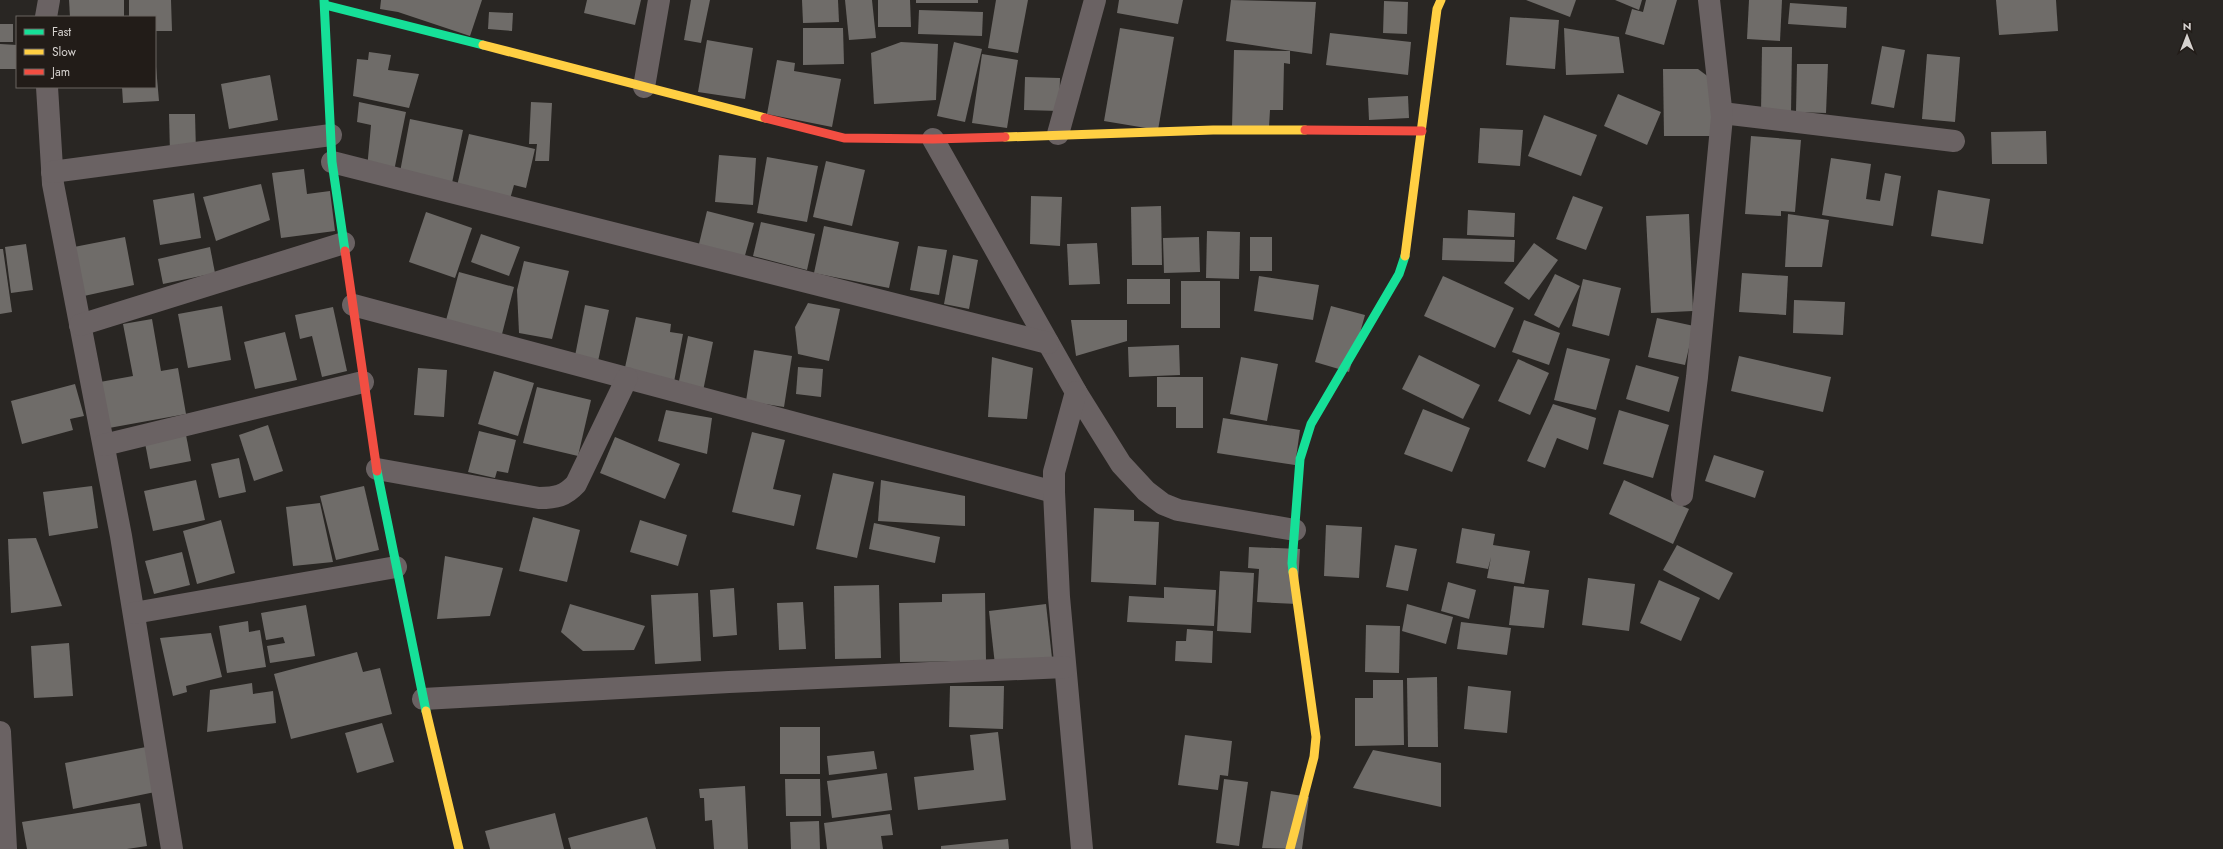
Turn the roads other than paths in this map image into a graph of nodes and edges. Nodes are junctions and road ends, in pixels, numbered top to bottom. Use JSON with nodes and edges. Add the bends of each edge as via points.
{"nodes":[{"id":1,"x":49,"y":0,"type":"edge"},
{"id":2,"x":658,"y":0,"type":"edge"},
{"id":3,"x":1096,"y":0,"type":"edge"},
{"id":4,"x":1441,"y":0,"type":"edge"},
{"id":5,"x":1709,"y":0,"type":"edge"},
{"id":6,"x":325,"y":2,"type":"edge"},
{"id":7,"x":46,"y":16,"type":"edge"},
{"id":8,"x":644,"y":87,"type":"junction"},
{"id":9,"x":47,"y":88,"type":"edge"},
{"id":10,"x":1722,"y":113,"type":"junction"},
{"id":11,"x":1422,"y":131,"type":"junction"},
{"id":12,"x":1058,"y":134,"type":"junction"},
{"id":13,"x":331,"y":135,"type":"junction"},
{"id":14,"x":933,"y":139,"type":"junction"},
{"id":15,"x":1954,"y":141,"type":"dead end"},
{"id":16,"x":332,"y":162,"type":"junction"},
{"id":17,"x":52,"y":172,"type":"junction"},
{"id":18,"x":344,"y":243,"type":"junction"},
{"id":19,"x":353,"y":304,"type":"junction"},
{"id":20,"x":80,"y":325,"type":"junction"},
{"id":21,"x":1048,"y":343,"type":"junction"},
{"id":22,"x":627,"y":378,"type":"junction"},
{"id":23,"x":363,"y":382,"type":"junction"},
{"id":24,"x":1076,"y":392,"type":"junction"},
{"id":25,"x":104,"y":445,"type":"junction"},
{"id":26,"x":377,"y":469,"type":"junction"},
{"id":27,"x":1054,"y":492,"type":"junction"},
{"id":28,"x":1682,"y":495,"type":"dead end"},
{"id":29,"x":1295,"y":530,"type":"junction"},
{"id":30,"x":396,"y":567,"type":"junction"},
{"id":31,"x":134,"y":612,"type":"junction"},
{"id":32,"x":1066,"y":667,"type":"junction"},
{"id":33,"x":423,"y":699,"type":"junction"},
{"id":34,"x":0,"y":732,"type":"edge"},
{"id":35,"x":6,"y":849,"type":"edge"},
{"id":36,"x":172,"y":849,"type":"edge"},
{"id":37,"x":459,"y":849,"type":"edge"},
{"id":38,"x":1082,"y":849,"type":"edge"},
{"id":39,"x":1290,"y":849,"type":"edge"}],
"edges":[{"from":1,"to":7,"type":"street"},
{"from":2,"to":8,"type":"street"},
{"from":3,"to":12,"type":"street"},
{"from":4,"to":11,"type":"street","via":[[1437,9]]},
{"from":5,"to":10,"type":"street"},
{"from":6,"to":8,"type":"street"},
{"from":6,"to":13,"type":"street"},
{"from":8,"to":14,"type":"street","via":[[844,138]]},
{"from":9,"to":17,"type":"street"},
{"from":10,"to":15,"type":"street"},
{"from":10,"to":28,"type":"street","via":[[1697,377]]},
{"from":11,"to":12,"type":"street","via":[[1213,130]]},
{"from":11,"to":29,"type":"street","via":[[1404,262],[1311,424],[1300,459]]},
{"from":12,"to":14,"type":"street"},
{"from":13,"to":16,"type":"street"},
{"from":13,"to":17,"type":"street"},
{"from":14,"to":21,"type":"street"},
{"from":16,"to":18,"type":"street"},
{"from":16,"to":21,"type":"street"},
{"from":17,"to":20,"type":"street"},
{"from":18,"to":19,"type":"street"},
{"from":18,"to":20,"type":"street"},
{"from":19,"to":22,"type":"street"},
{"from":19,"to":23,"type":"street"},
{"from":20,"to":25,"type":"street"},
{"from":21,"to":24,"type":"street"},
{"from":22,"to":26,"type":"street","via":[[576,484],[568,493],[555,498],[539,498]]},
{"from":22,"to":27,"type":"street"},
{"from":23,"to":25,"type":"street"},
{"from":23,"to":26,"type":"street"},
{"from":24,"to":27,"type":"street","via":[[1054,472]]},
{"from":24,"to":29,"type":"street","via":[[1121,464],[1146,491],[1163,504],[1178,510]]},
{"from":25,"to":31,"type":"street"},
{"from":26,"to":30,"type":"street"},
{"from":27,"to":32,"type":"street"},
{"from":29,"to":39,"type":"street","via":[[1294,578],[1316,737],[1314,757]]},
{"from":30,"to":31,"type":"street"},
{"from":30,"to":33,"type":"street"},
{"from":31,"to":36,"type":"street"},
{"from":32,"to":33,"type":"street"},
{"from":32,"to":38,"type":"street"},
{"from":33,"to":37,"type":"street"},
{"from":34,"to":35,"type":"street"}]}
